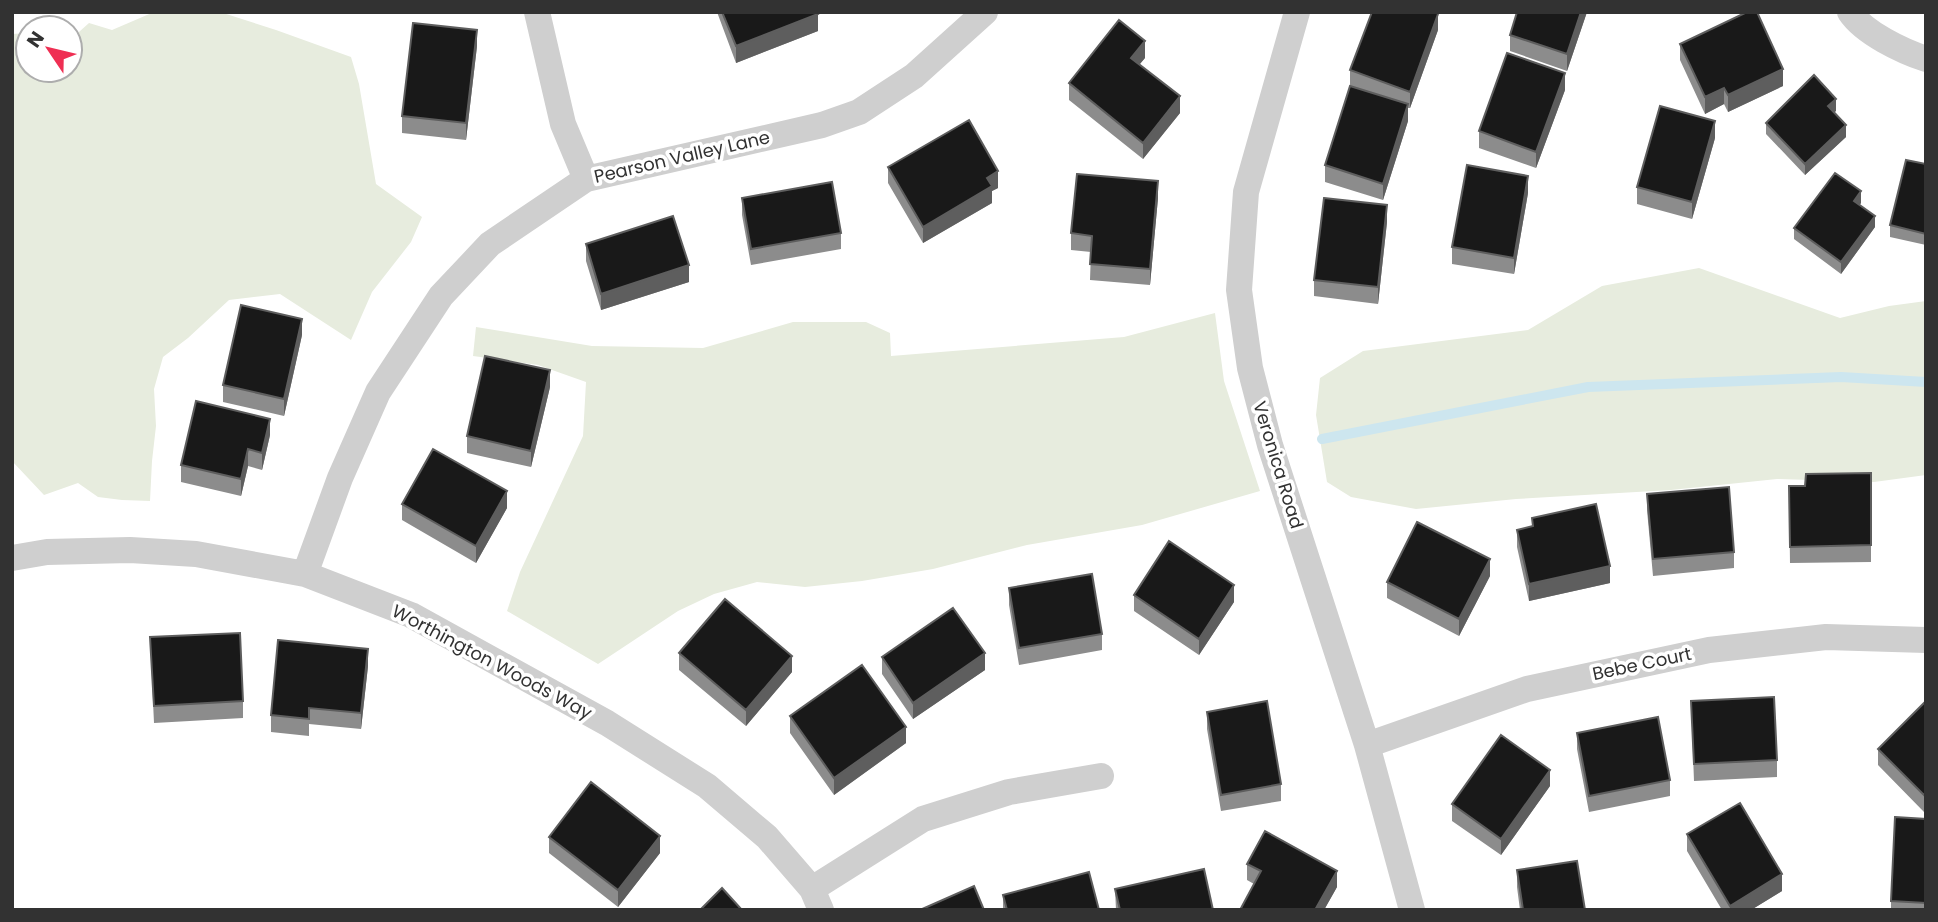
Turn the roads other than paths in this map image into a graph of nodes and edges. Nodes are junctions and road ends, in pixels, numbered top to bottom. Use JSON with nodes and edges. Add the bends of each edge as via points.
{"nodes":[{"id":1,"x":537,"y":12,"type":"edge"},
{"id":2,"x":985,"y":12,"type":"edge"},
{"id":3,"x":1297,"y":12,"type":"edge"},
{"id":4,"x":1850,"y":12,"type":"edge"},
{"id":5,"x":1926,"y":59,"type":"edge"},
{"id":6,"x":586,"y":178,"type":"junction"},
{"id":7,"x":12,"y":558,"type":"edge"},
{"id":8,"x":305,"y":574,"type":"junction"},
{"id":9,"x":1926,"y":640,"type":"edge"},
{"id":10,"x":1367,"y":745,"type":"junction"},
{"id":11,"x":1101,"y":776,"type":"dead end"},
{"id":12,"x":816,"y":899,"type":"edge"},
{"id":13,"x":1412,"y":910,"type":"edge"}],
"edges":[{"from":1,"to":6,"type":"street","via":[[563,124]]},
{"from":2,"to":6,"type":"street","name":"Pearson Valley Lane","via":[[914,76],[859,112],[822,125]]},
{"from":3,"to":10,"type":"street","name":"Veronica Road","via":[[1246,192],[1239,290],[1250,368],[1270,445]]},
{"from":4,"to":5,"type":"street","via":[[1856,22],[1903,51]]},
{"from":6,"to":8,"type":"street","name":"Pearson Valley Lane","via":[[490,244],[441,296],[379,392],[340,478]]},
{"from":7,"to":8,"type":"street","name":"Worthington Woods Way","via":[[47,552],[130,550],[195,554]]},
{"from":8,"to":12,"type":"street","name":"Worthington Woods Way","via":[[411,615],[607,723],[707,786],[767,837]]},
{"from":9,"to":10,"type":"street","name":"Bebe Court","via":[[1822,637],[1710,650],[1527,689]]},
{"from":10,"to":13,"type":"street","name":"Veronica Road"},
{"from":11,"to":12,"type":"street","via":[[1009,792],[923,819]]}]}
